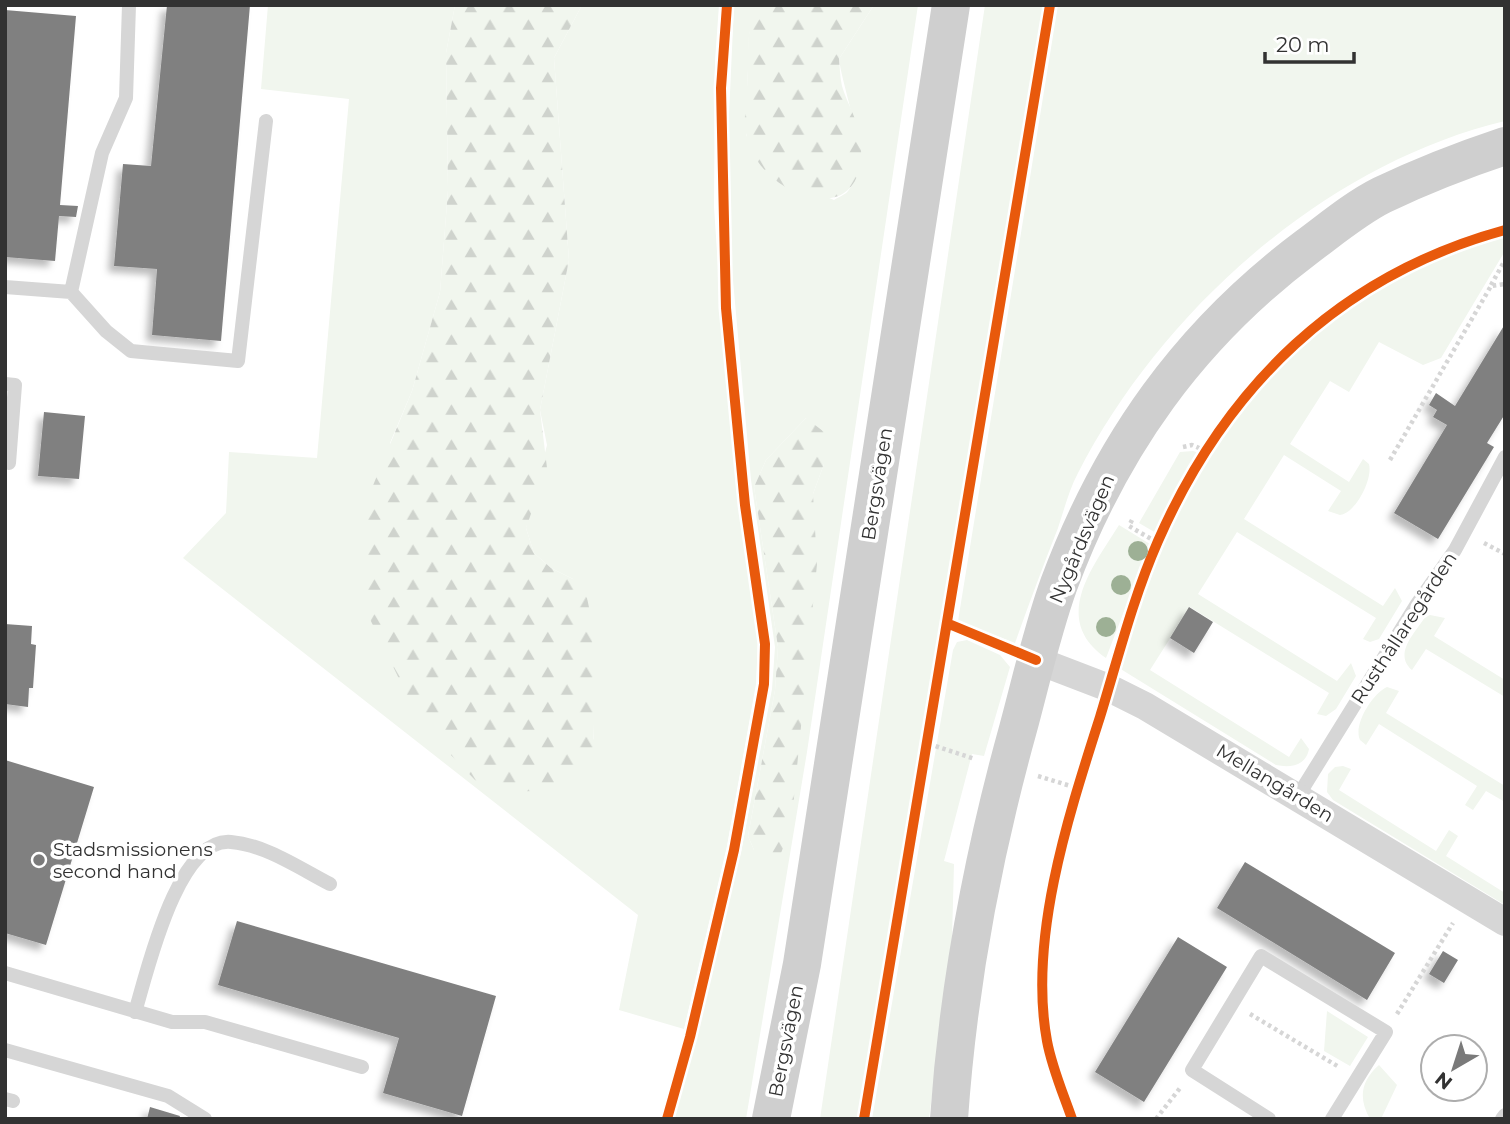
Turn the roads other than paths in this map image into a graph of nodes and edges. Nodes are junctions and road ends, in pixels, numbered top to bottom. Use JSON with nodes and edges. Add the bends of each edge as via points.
{"nodes":[{"id":1,"x":129,"y":5,"type":"edge"},
{"id":2,"x":951,"y":5,"type":"edge"},
{"id":3,"x":266,"y":121,"type":"dead end"},
{"id":4,"x":1505,"y":146,"type":"edge"},
{"id":5,"x":5,"y":287,"type":"edge"},
{"id":6,"x":71,"y":292,"type":"junction"},
{"id":7,"x":5,"y":384,"type":"edge"},
{"id":8,"x":1505,"y":457,"type":"edge"},
{"id":9,"x":9,"y":463,"type":"dead end"},
{"id":10,"x":1037,"y":660,"type":"junction"},
{"id":11,"x":1298,"y":796,"type":"junction"},
{"id":12,"x":330,"y":884,"type":"dead end"},
{"id":13,"x":1505,"y":922,"type":"edge"},
{"id":14,"x":802,"y":964,"type":"junction"},
{"id":15,"x":5,"y":973,"type":"edge"},
{"id":16,"x":135,"y":1012,"type":"junction"},
{"id":17,"x":5,"y":1050,"type":"edge"},
{"id":18,"x":362,"y":1067,"type":"dead end"},
{"id":19,"x":205,"y":1119,"type":"edge"},
{"id":20,"x":771,"y":1119,"type":"edge"},
{"id":21,"x":785,"y":1119,"type":"edge"},
{"id":22,"x":949,"y":1119,"type":"edge"},
{"id":23,"x":1269,"y":1119,"type":"edge"},
{"id":24,"x":1332,"y":1119,"type":"edge"}],
"edges":[{"from":1,"to":6,"type":"lane","via":[[127,98],[102,153]]},
{"from":2,"to":14,"type":"main road","name":"Bergsvägen"},
{"from":3,"to":6,"type":"lane","via":[[238,361],[131,351]]},
{"from":4,"to":10,"type":"main road","name":"Nygårdsvägen","via":[[1380,197],[1259,282],[1205,336],[1134,431],[1097,498],[1059,585]]},
{"from":5,"to":6,"type":"lane"},
{"from":7,"to":9,"type":"lane","via":[[15,385]]},
{"from":8,"to":11,"type":"lane","name":"Rusthållaregården","via":[[1448,561]]},
{"from":10,"to":11,"type":"street","name":"Mellangården","via":[[1145,706]]},
{"from":10,"to":22,"type":"main road","name":"Nygårdsvägen","via":[[1007,767],[973,929]]},
{"from":11,"to":13,"type":"street","name":"Mellangården"},
{"from":12,"to":16,"type":"lane","via":[[261,849],[228,841],[206,849],[177,889]]},
{"from":14,"to":20,"type":"main road","name":"Bergsvägen"},
{"from":14,"to":21,"type":"main road","name":"Bergsvägen"},
{"from":15,"to":16,"type":"lane"},
{"from":16,"to":18,"type":"lane","via":[[172,1023],[205,1022]]},
{"from":17,"to":19,"type":"lane","via":[[168,1096]]},
{"from":23,"to":24,"type":"lane","via":[[1192,1070],[1261,956],[1386,1032]]}]}
